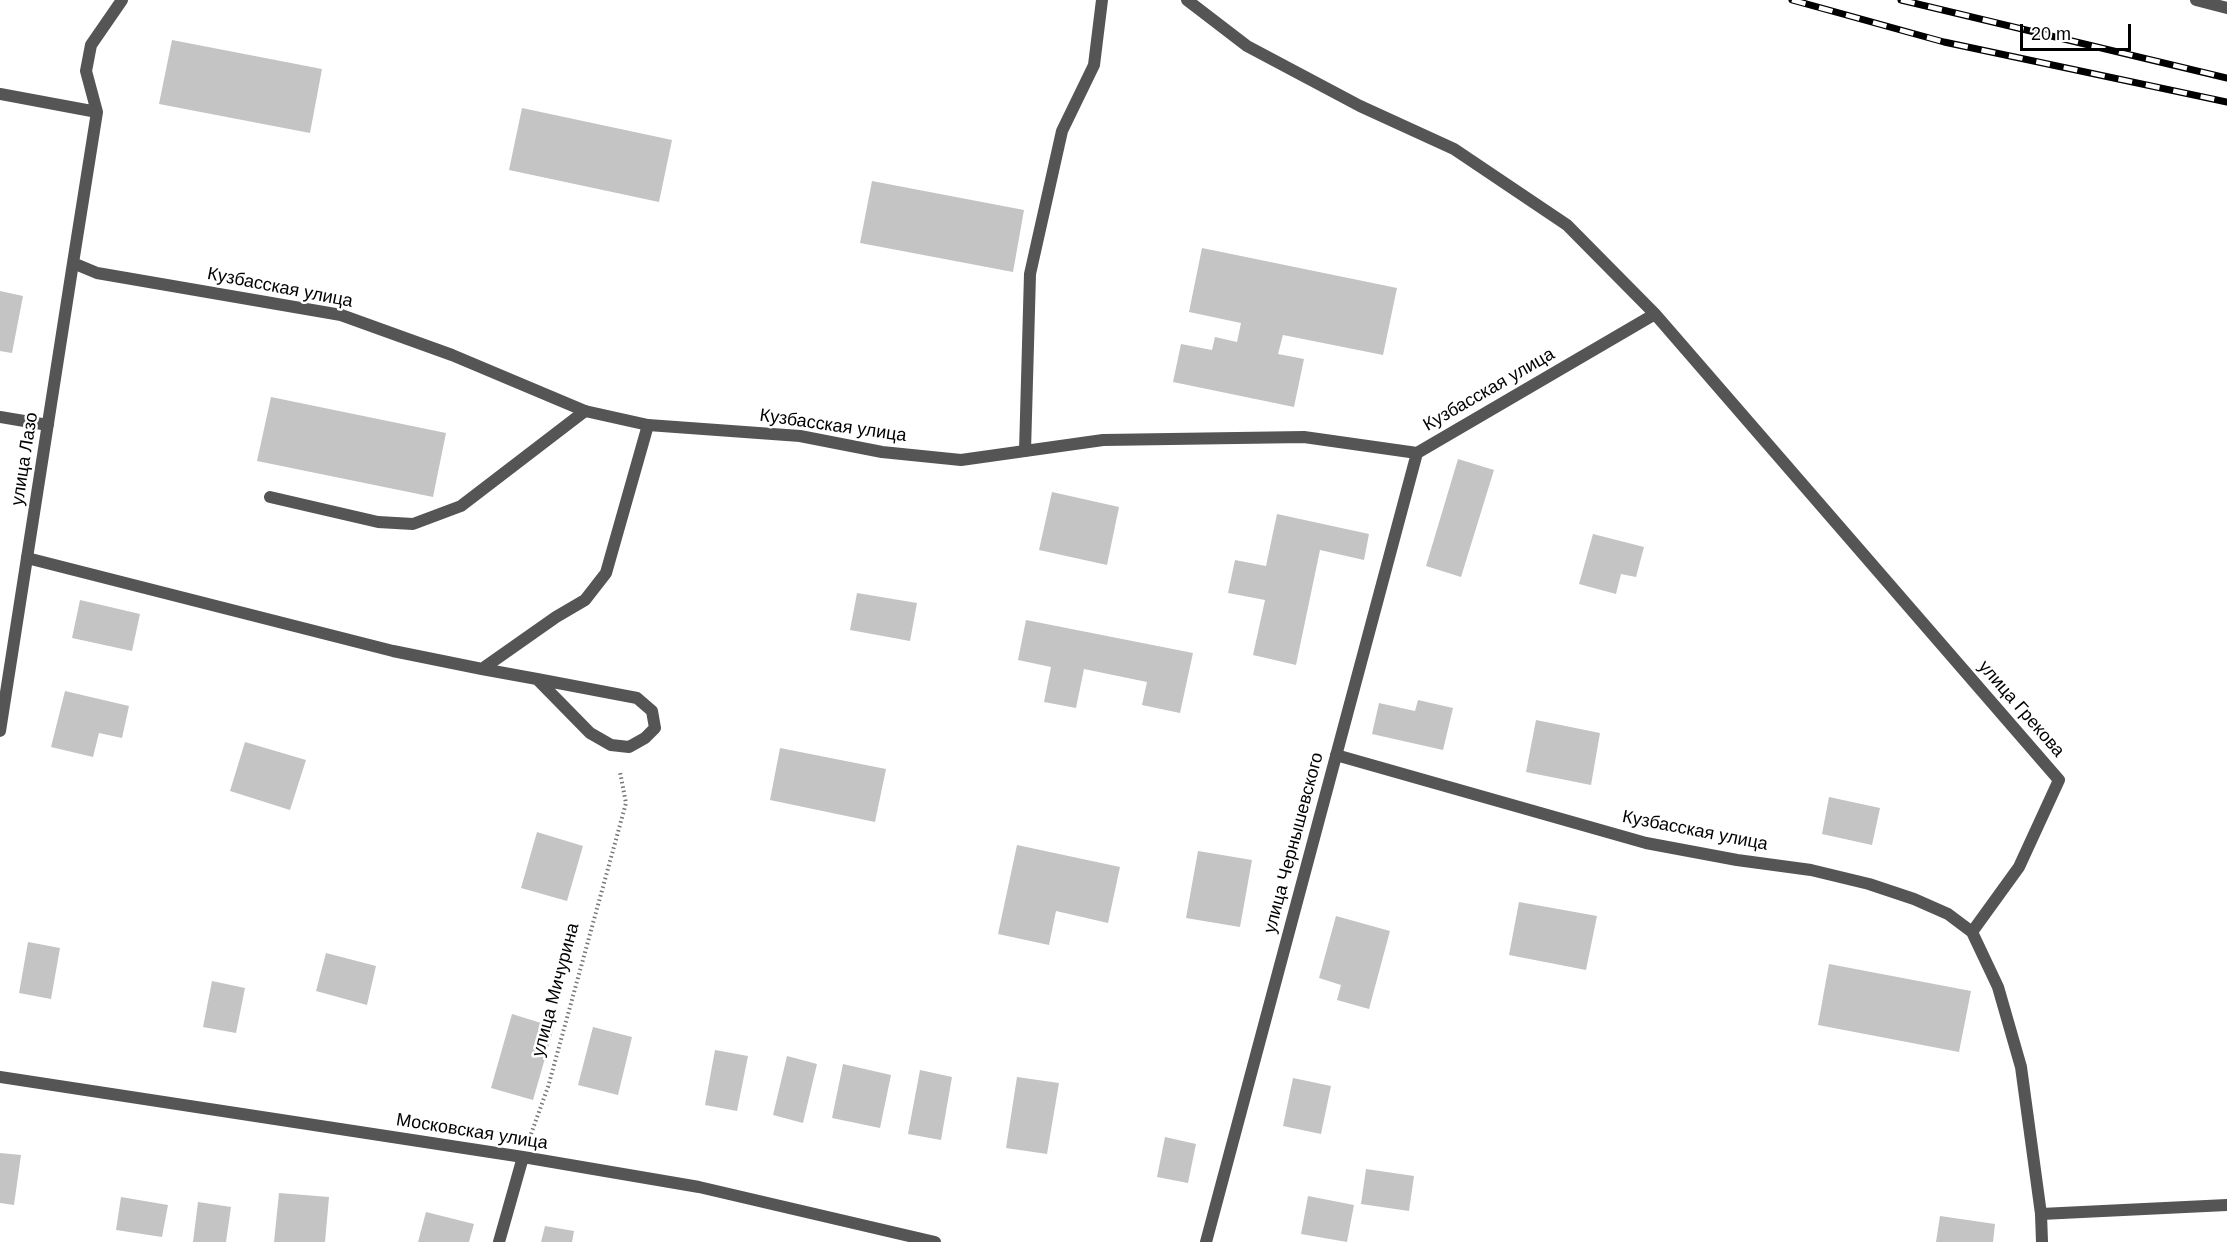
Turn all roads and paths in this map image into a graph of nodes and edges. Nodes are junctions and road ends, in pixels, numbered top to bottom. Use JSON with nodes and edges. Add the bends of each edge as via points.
{"nodes":[{"id":1,"x":122,"y":0,"type":"edge"},
{"id":2,"x":1102,"y":0,"type":"edge"},
{"id":3,"x":1187,"y":0,"type":"edge"},
{"id":4,"x":2196,"y":0,"type":"edge"},
{"id":5,"x":2227,"y":8,"type":"edge"},
{"id":6,"x":0,"y":94,"type":"edge"},
{"id":7,"x":97,"y":112,"type":"junction"},
{"id":8,"x":73,"y":264,"type":"junction"},
{"id":9,"x":1655,"y":314,"type":"junction"},
{"id":10,"x":585,"y":411,"type":"junction"},
{"id":11,"x":0,"y":417,"type":"edge"},
{"id":12,"x":48,"y":425,"type":"junction"},
{"id":13,"x":648,"y":425,"type":"junction"},
{"id":14,"x":1025,"y":451,"type":"junction"},
{"id":15,"x":1417,"y":453,"type":"junction"},
{"id":16,"x":270,"y":497,"type":"dead end"},
{"id":17,"x":27,"y":558,"type":"junction"},
{"id":18,"x":483,"y":669,"type":"junction"},
{"id":19,"x":537,"y":679,"type":"junction"},
{"id":20,"x":0,"y":731,"type":"edge"},
{"id":21,"x":611,"y":745,"type":"junction"},
{"id":22,"x":1336,"y":755,"type":"junction"},
{"id":23,"x":1971,"y":932,"type":"junction"},
{"id":24,"x":0,"y":1077,"type":"edge"},
{"id":25,"x":523,"y":1157,"type":"junction"},
{"id":26,"x":2227,"y":1206,"type":"edge"},
{"id":27,"x":2041,"y":1214,"type":"junction"},
{"id":28,"x":499,"y":1242,"type":"edge"},
{"id":29,"x":936,"y":1242,"type":"edge"},
{"id":30,"x":1206,"y":1242,"type":"edge"},
{"id":31,"x":2042,"y":1242,"type":"edge"}],
"edges":[{"from":1,"to":7,"type":"street","via":[[91,45],[86,71]]},
{"from":2,"to":14,"type":"street","via":[[1094,65],[1062,131],[1030,274]]},
{"from":3,"to":9,"type":"street","via":[[1247,46],[1360,106],[1454,149],[1567,225]]},
{"from":4,"to":5,"type":"street"},
{"from":6,"to":7,"type":"street"},
{"from":7,"to":8,"type":"street"},
{"from":8,"to":10,"type":"street","name":"Кузбасская улица","via":[[97,273],[341,315],[452,355]]},
{"from":8,"to":12,"type":"street","name":"улица Лазо"},
{"from":9,"to":15,"type":"street","name":"Кузбасская улица"},
{"from":9,"to":23,"type":"street","name":"улица Грекова","via":[[2059,780],[2019,867]]},
{"from":10,"to":13,"type":"street","name":"Кузбасская улица"},
{"from":10,"to":16,"type":"street","via":[[461,506],[412,524],[378,522]]},
{"from":11,"to":12,"type":"street"},
{"from":12,"to":17,"type":"street","name":"улица Лазо"},
{"from":13,"to":14,"type":"street","name":"Кузбасская улица","via":[[800,436],[882,452],[961,460]]},
{"from":13,"to":18,"type":"street","via":[[606,573],[585,600]]},
{"from":14,"to":15,"type":"street","name":"Кузбасская улица","via":[[1103,440],[1304,437]]},
{"from":15,"to":22,"type":"street","name":"улица Чернышевского"},
{"from":17,"to":18,"type":"street","via":[[393,651]]},
{"from":17,"to":20,"type":"street","name":"улица Лазо"},
{"from":18,"to":19,"type":"street"},
{"from":19,"to":21,"type":"street","via":[[590,733]]},
{"from":19,"to":21,"type":"street","via":[[637,698],[652,711],[656,728],[645,738],[629,747]]},
{"from":21,"to":25,"type":"path","name":"улица Мичурина","via":[[626,803],[548,1088]]},
{"from":22,"to":23,"type":"street","name":"Кузбасская улица","via":[[1646,843],[1811,870],[1869,884],[1948,914]]},
{"from":22,"to":30,"type":"street","name":"улица Чернышевского"},
{"from":23,"to":27,"type":"street","via":[[1998,987],[2021,1067]]},
{"from":24,"to":25,"type":"street","name":"Московская улица"},
{"from":25,"to":28,"type":"street"},
{"from":25,"to":29,"type":"street","name":"Московская улица","via":[[699,1187]]},
{"from":26,"to":27,"type":"street"},
{"from":27,"to":31,"type":"street"}]}
